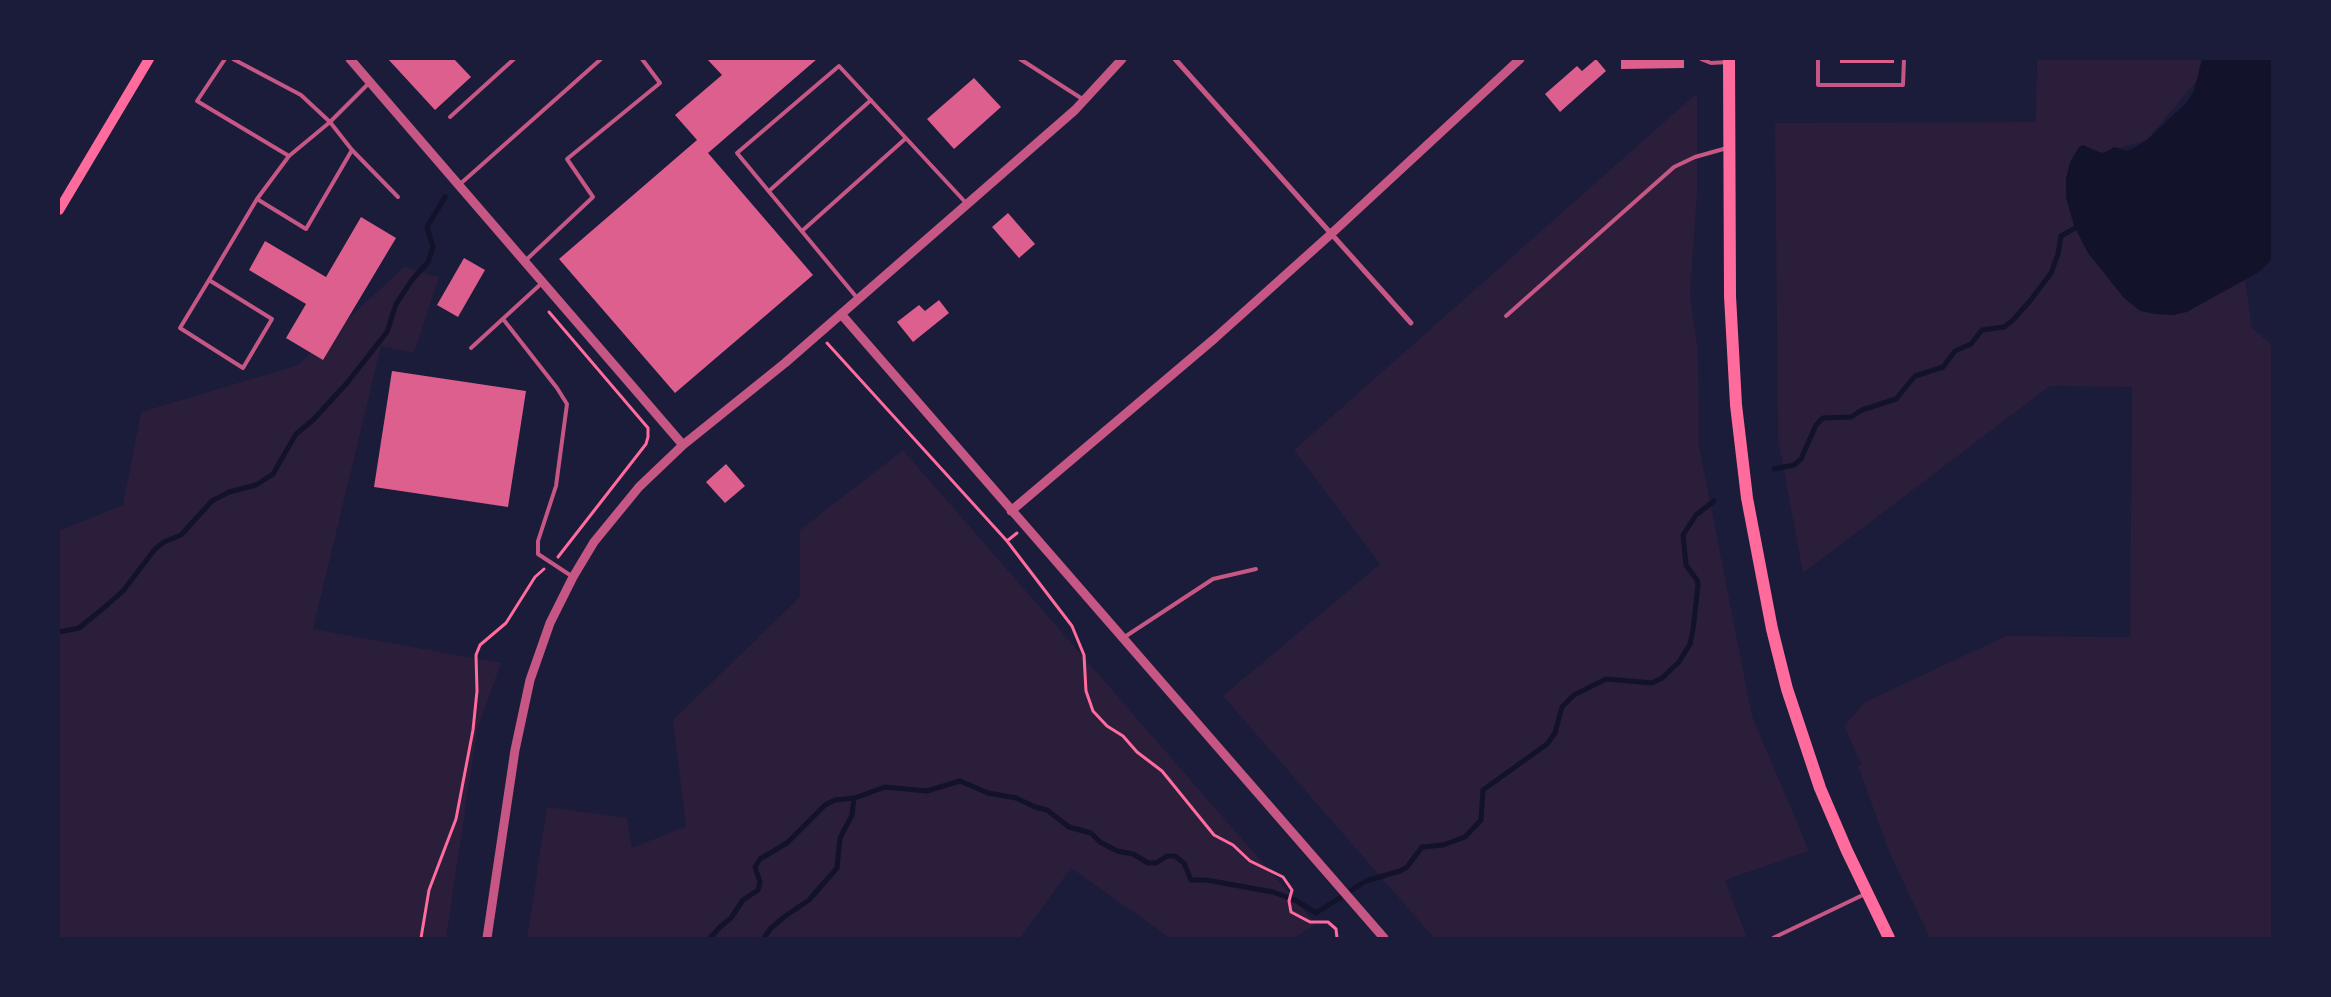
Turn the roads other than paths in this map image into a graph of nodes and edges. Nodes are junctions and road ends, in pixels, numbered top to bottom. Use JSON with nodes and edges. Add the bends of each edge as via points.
{"nodes":[{"id":1,"x":149,"y":59,"type":"edge"},
{"id":2,"x":225,"y":59,"type":"edge"},
{"id":3,"x":233,"y":59,"type":"edge"},
{"id":4,"x":350,"y":59,"type":"edge"},
{"id":5,"x":514,"y":59,"type":"edge"},
{"id":6,"x":601,"y":59,"type":"edge"},
{"id":7,"x":642,"y":59,"type":"edge"},
{"id":8,"x":1020,"y":59,"type":"edge"},
{"id":9,"x":1122,"y":59,"type":"edge"},
{"id":10,"x":1175,"y":59,"type":"edge"},
{"id":11,"x":1520,"y":59,"type":"edge"},
{"id":12,"x":1701,"y":59,"type":"edge"},
{"id":13,"x":1818,"y":59,"type":"edge"},
{"id":14,"x":1904,"y":59,"type":"edge"},
{"id":15,"x":1729,"y":61,"type":"edge"},
{"id":16,"x":370,"y":82,"type":"junction"},
{"id":17,"x":871,"y":100,"type":"junction"},
{"id":18,"x":1084,"y":100,"type":"junction"},
{"id":19,"x":450,"y":117,"type":"dead end"},
{"id":20,"x":330,"y":122,"type":"junction"},
{"id":21,"x":905,"y":139,"type":"junction"},
{"id":22,"x":1729,"y":148,"type":"junction"},
{"id":23,"x":352,"y":150,"type":"junction"},
{"id":24,"x":289,"y":156,"type":"junction"},
{"id":25,"x":458,"y":185,"type":"junction"},
{"id":26,"x":768,"y":191,"type":"junction"},
{"id":27,"x":398,"y":198,"type":"dead end"},
{"id":28,"x":257,"y":199,"type":"junction"},
{"id":29,"x":967,"y":204,"type":"junction"},
{"id":30,"x":59,"y":210,"type":"edge"},
{"id":31,"x":802,"y":231,"type":"junction"},
{"id":32,"x":1331,"y":234,"type":"junction"},
{"id":33,"x":525,"y":262,"type":"junction"},
{"id":34,"x":209,"y":280,"type":"junction"},
{"id":35,"x":542,"y":282,"type":"junction"},
{"id":36,"x":858,"y":299,"type":"junction"},
{"id":37,"x":841,"y":314,"type":"junction"},
{"id":38,"x":1506,"y":316,"type":"dead end"},
{"id":39,"x":503,"y":319,"type":"junction"},
{"id":40,"x":1410,"y":323,"type":"dead end"},
{"id":41,"x":471,"y":348,"type":"dead end"},
{"id":42,"x":683,"y":445,"type":"junction"},
{"id":43,"x":1011,"y":511,"type":"junction"},
{"id":44,"x":1256,"y":569,"type":"dead end"},
{"id":45,"x":573,"y":577,"type":"junction"},
{"id":46,"x":1123,"y":638,"type":"junction"},
{"id":47,"x":1867,"y":893,"type":"junction"},
{"id":48,"x":487,"y":938,"type":"edge"},
{"id":49,"x":1384,"y":938,"type":"edge"},
{"id":50,"x":1773,"y":938,"type":"edge"},
{"id":51,"x":1889,"y":938,"type":"edge"}],
"edges":[{"from":1,"to":30,"type":"main road"},
{"from":2,"to":24,"type":"lane","via":[[197,101]]},
{"from":3,"to":20,"type":"lane","via":[[301,95]]},
{"from":4,"to":16,"type":"street"},
{"from":5,"to":19,"type":"lane"},
{"from":6,"to":25,"type":"lane"},
{"from":7,"to":33,"type":"lane","via":[[660,83],[566,159],[593,198]]},
{"from":8,"to":18,"type":"lane"},
{"from":9,"to":18,"type":"street"},
{"from":10,"to":32,"type":"street"},
{"from":11,"to":32,"type":"street"},
{"from":12,"to":15,"type":"lane","via":[[1711,63]]},
{"from":13,"to":14,"type":"lane","via":[[1818,85],[1903,85]]},
{"from":15,"to":22,"type":"main road"},
{"from":16,"to":20,"type":"lane"},
{"from":16,"to":25,"type":"street"},
{"from":17,"to":21,"type":"lane"},
{"from":17,"to":26,"type":"lane"},
{"from":17,"to":26,"type":"lane","via":[[839,66],[737,154]]},
{"from":18,"to":29,"type":"street"},
{"from":20,"to":23,"type":"lane"},
{"from":20,"to":24,"type":"lane"},
{"from":21,"to":29,"type":"lane"},
{"from":21,"to":31,"type":"lane"},
{"from":22,"to":38,"type":"lane","via":[[1695,157],[1674,167]]},
{"from":22,"to":47,"type":"main road","via":[[1730,296],[1736,395],[1751,517],[1787,689],[1820,788]]},
{"from":23,"to":27,"type":"lane"},
{"from":23,"to":28,"type":"lane","via":[[306,229]]},
{"from":24,"to":28,"type":"lane"},
{"from":25,"to":33,"type":"street"},
{"from":26,"to":31,"type":"lane"},
{"from":28,"to":34,"type":"lane"},
{"from":29,"to":36,"type":"street"},
{"from":31,"to":36,"type":"lane"},
{"from":32,"to":40,"type":"street"},
{"from":32,"to":43,"type":"street","via":[[1214,339]]},
{"from":33,"to":35,"type":"street"},
{"from":34,"to":34,"type":"lane","via":[[180,328],[243,368],[272,319]]},
{"from":35,"to":39,"type":"lane"},
{"from":35,"to":42,"type":"street"},
{"from":36,"to":37,"type":"street"},
{"from":37,"to":42,"type":"street"},
{"from":37,"to":43,"type":"street"},
{"from":39,"to":41,"type":"lane"},
{"from":39,"to":45,"type":"lane","via":[[567,404],[556,486],[538,541],[538,554]]},
{"from":42,"to":45,"type":"street","via":[[639,487],[594,542]]},
{"from":43,"to":46,"type":"street"},
{"from":44,"to":46,"type":"lane","via":[[1213,579]]},
{"from":45,"to":48,"type":"street","via":[[550,623],[530,680],[515,750]]},
{"from":46,"to":49,"type":"street"},
{"from":47,"to":50,"type":"lane"},
{"from":47,"to":51,"type":"main road"}]}
